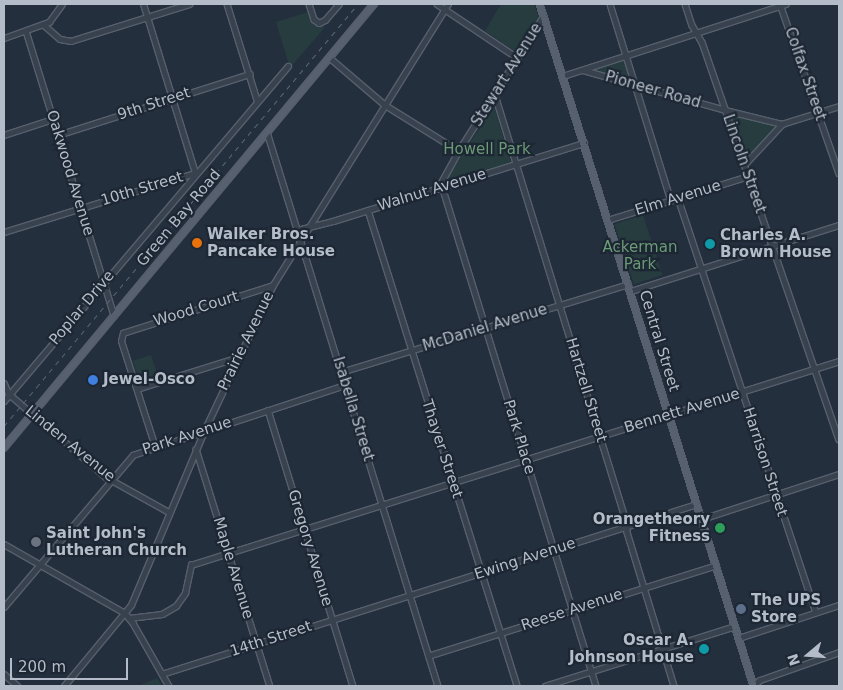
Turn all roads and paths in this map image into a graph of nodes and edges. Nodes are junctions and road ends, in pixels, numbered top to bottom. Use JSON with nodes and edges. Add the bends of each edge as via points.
{"nodes":[{"id":1,"x":62,"y":4,"type":"edge"},
{"id":2,"x":142,"y":4,"type":"edge"},
{"id":3,"x":189,"y":4,"type":"edge"},
{"id":4,"x":227,"y":4,"type":"edge"},
{"id":5,"x":309,"y":4,"type":"edge"},
{"id":6,"x":339,"y":4,"type":"edge"},
{"id":7,"x":374,"y":4,"type":"edge"},
{"id":8,"x":437,"y":4,"type":"edge"},
{"id":9,"x":448,"y":4,"type":"edge"},
{"id":10,"x":540,"y":4,"type":"edge"},
{"id":11,"x":610,"y":4,"type":"edge"},
{"id":12,"x":686,"y":4,"type":"edge"},
{"id":13,"x":782,"y":4,"type":"edge"},
{"id":14,"x":444,"y":10,"type":"junction"},
{"id":15,"x":544,"y":16,"type":"junction"},
{"id":16,"x":147,"y":17,"type":"junction"},
{"id":17,"x":44,"y":25,"type":"junction"},
{"id":18,"x":27,"y":30,"type":"junction"},
{"id":19,"x":696,"y":32,"type":"junction"},
{"id":20,"x":4,"y":38,"type":"edge"},
{"id":21,"x":626,"y":55,"type":"junction"},
{"id":22,"x":330,"y":58,"type":"junction"},
{"id":23,"x":518,"y":58,"type":"junction"},
{"id":24,"x":288,"y":66,"type":"dead end"},
{"id":25,"x":583,"y":70,"type":"junction"},
{"id":26,"x":249,"y":74,"type":"junction"},
{"id":27,"x":563,"y":76,"type":"junction"},
{"id":28,"x":635,"y":84,"type":"junction"},
{"id":29,"x":494,"y":95,"type":"junction"},
{"id":30,"x":172,"y":98,"type":"junction"},
{"id":31,"x":257,"y":100,"type":"junction"},
{"id":32,"x":385,"y":105,"type":"junction"},
{"id":33,"x":839,"y":106,"type":"edge"},
{"id":34,"x":725,"y":110,"type":"junction"},
{"id":35,"x":818,"y":113,"type":"junction"},
{"id":36,"x":53,"y":119,"type":"junction"},
{"id":37,"x":782,"y":124,"type":"junction"},
{"id":38,"x":267,"y":132,"type":"junction"},
{"id":39,"x":4,"y":134,"type":"edge"},
{"id":40,"x":58,"y":135,"type":"junction"},
{"id":41,"x":584,"y":143,"type":"junction"},
{"id":42,"x":459,"y":150,"type":"junction"},
{"id":43,"x":517,"y":164,"type":"junction"},
{"id":44,"x":744,"y":165,"type":"junction"},
{"id":45,"x":195,"y":173,"type":"junction"},
{"id":46,"x":839,"y":173,"type":"edge"},
{"id":47,"x":748,"y":176,"type":"junction"},
{"id":48,"x":442,"y":187,"type":"junction"},
{"id":49,"x":678,"y":198,"type":"junction"},
{"id":50,"x":671,"y":200,"type":"junction"},
{"id":51,"x":81,"y":208,"type":"junction"},
{"id":52,"x":368,"y":210,"type":"junction"},
{"id":53,"x":608,"y":220,"type":"junction"},
{"id":54,"x":839,"y":225,"type":"edge"},
{"id":55,"x":309,"y":228,"type":"junction"},
{"id":56,"x":297,"y":230,"type":"junction"},
{"id":57,"x":4,"y":232,"type":"edge"},
{"id":58,"x":301,"y":241,"type":"junction"},
{"id":59,"x":772,"y":246,"type":"junction"},
{"id":60,"x":701,"y":269,"type":"junction"},
{"id":61,"x":104,"y":282,"type":"junction"},
{"id":62,"x":628,"y":284,"type":"junction"},
{"id":63,"x":273,"y":285,"type":"junction"},
{"id":64,"x":631,"y":292,"type":"junction"},
{"id":65,"x":560,"y":305,"type":"junction"},
{"id":66,"x":114,"y":316,"type":"junction"},
{"id":67,"x":485,"y":328,"type":"junction"},
{"id":68,"x":411,"y":351,"type":"junction"},
{"id":69,"x":236,"y":358,"type":"junction"},
{"id":70,"x":839,"y":360,"type":"edge"},
{"id":71,"x":815,"y":368,"type":"junction"},
{"id":72,"x":342,"y":372,"type":"junction"},
{"id":73,"x":4,"y":384,"type":"edge"},
{"id":74,"x":345,"y":385,"type":"junction"},
{"id":75,"x":136,"y":389,"type":"junction"},
{"id":76,"x":742,"y":392,"type":"junction"},
{"id":77,"x":9,"y":394,"type":"junction"},
{"id":78,"x":4,"y":401,"type":"edge"},
{"id":79,"x":268,"y":410,"type":"junction"},
{"id":80,"x":32,"y":414,"type":"junction"},
{"id":81,"x":669,"y":415,"type":"junction"},
{"id":82,"x":204,"y":431,"type":"junction"},
{"id":83,"x":600,"y":436,"type":"junction"},
{"id":84,"x":839,"y":439,"type":"edge"},
{"id":85,"x":155,"y":447,"type":"junction"},
{"id":86,"x":4,"y":448,"type":"edge"},
{"id":87,"x":196,"y":449,"type":"junction"},
{"id":88,"x":526,"y":459,"type":"junction"},
{"id":89,"x":839,"y":474,"type":"edge"},
{"id":90,"x":111,"y":479,"type":"junction"},
{"id":91,"x":452,"y":482,"type":"junction"},
{"id":92,"x":776,"y":494,"type":"junction"},
{"id":93,"x":382,"y":504,"type":"junction"},
{"id":94,"x":697,"y":504,"type":"junction"},
{"id":95,"x":170,"y":512,"type":"junction"},
{"id":96,"x":702,"y":520,"type":"junction"},
{"id":97,"x":627,"y":526,"type":"junction"},
{"id":98,"x":304,"y":529,"type":"junction"},
{"id":99,"x":4,"y":544,"type":"edge"},
{"id":100,"x":554,"y":550,"type":"junction"},
{"id":101,"x":228,"y":553,"type":"junction"},
{"id":102,"x":716,"y":564,"type":"junction"},
{"id":103,"x":40,"y":565,"type":"junction"},
{"id":104,"x":481,"y":572,"type":"junction"},
{"id":105,"x":644,"y":587,"type":"junction"},
{"id":106,"x":410,"y":595,"type":"junction"},
{"id":107,"x":839,"y":605,"type":"edge"},
{"id":108,"x":4,"y":607,"type":"edge"},
{"id":109,"x":572,"y":610,"type":"junction"},
{"id":110,"x":816,"y":612,"type":"junction"},
{"id":111,"x":125,"y":613,"type":"junction"},
{"id":112,"x":129,"y":618,"type":"junction"},
{"id":113,"x":332,"y":620,"type":"junction"},
{"id":114,"x":735,"y":626,"type":"junction"},
{"id":115,"x":500,"y":633,"type":"junction"},
{"id":116,"x":739,"y":638,"type":"junction"},
{"id":117,"x":256,"y":644,"type":"junction"},
{"id":118,"x":663,"y":649,"type":"junction"},
{"id":119,"x":839,"y":652,"type":"edge"},
{"id":120,"x":428,"y":656,"type":"junction"},
{"id":121,"x":591,"y":672,"type":"junction"},
{"id":122,"x":4,"y":674,"type":"edge"},
{"id":123,"x":162,"y":674,"type":"junction"},
{"id":124,"x":18,"y":686,"type":"edge"},
{"id":125,"x":64,"y":686,"type":"edge"},
{"id":126,"x":168,"y":686,"type":"edge"},
{"id":127,"x":270,"y":686,"type":"edge"},
{"id":128,"x":353,"y":686,"type":"edge"},
{"id":129,"x":437,"y":686,"type":"edge"},
{"id":130,"x":517,"y":686,"type":"edge"},
{"id":131,"x":545,"y":686,"type":"edge"},
{"id":132,"x":596,"y":686,"type":"edge"},
{"id":133,"x":674,"y":686,"type":"edge"},
{"id":134,"x":753,"y":686,"type":"edge"}],
"edges":[{"from":1,"to":17,"type":"street","via":[[54,18]]},
{"from":2,"to":16,"type":"street"},
{"from":3,"to":16,"type":"street"},
{"from":4,"to":26,"type":"street"},
{"from":5,"to":6,"type":"street","via":[[314,19],[320,23]]},
{"from":7,"to":22,"type":"main road","name":"Green Bay Road"},
{"from":8,"to":14,"type":"street"},
{"from":9,"to":14,"type":"street","name":"Prairie Avenue"},
{"from":10,"to":15,"type":"main road","name":"Central Street"},
{"from":11,"to":21,"type":"street"},
{"from":12,"to":19,"type":"street","name":"Lincoln Street"},
{"from":13,"to":19,"type":"street"},
{"from":13,"to":35,"type":"street","name":"Colfax Street"},
{"from":14,"to":23,"type":"street"},
{"from":14,"to":32,"type":"street","name":"Prairie Avenue"},
{"from":15,"to":23,"type":"street","name":"Stewart Avenue"},
{"from":15,"to":27,"type":"main road","name":"Central Street"},
{"from":16,"to":17,"type":"street","via":[[71,41],[60,39]]},
{"from":16,"to":30,"type":"street"},
{"from":17,"to":18,"type":"street"},
{"from":18,"to":20,"type":"street"},
{"from":18,"to":36,"type":"street","name":"Oakwood Avenue"},
{"from":19,"to":21,"type":"street"},
{"from":19,"to":34,"type":"street","name":"Lincoln Street"},
{"from":21,"to":25,"type":"street"},
{"from":21,"to":28,"type":"street"},
{"from":22,"to":32,"type":"street"},
{"from":22,"to":38,"type":"main road","name":"Green Bay Road"},
{"from":23,"to":29,"type":"street","name":"Stewart Avenue"},
{"from":24,"to":31,"type":"street","name":"Poplar Drive"},
{"from":25,"to":27,"type":"street"},
{"from":25,"to":28,"type":"street","name":"Pioneer Road"},
{"from":26,"to":30,"type":"street","name":"9th Street"},
{"from":26,"to":31,"type":"street"},
{"from":27,"to":41,"type":"main road","name":"Central Street"},
{"from":28,"to":34,"type":"street","name":"Pioneer Road"},
{"from":28,"to":50,"type":"street"},
{"from":29,"to":42,"type":"street","name":"Stewart Avenue"},
{"from":29,"to":43,"type":"street","name":"Hartzell Street"},
{"from":30,"to":40,"type":"street","name":"9th Street"},
{"from":30,"to":45,"type":"street"},
{"from":31,"to":45,"type":"street","name":"Poplar Drive"},
{"from":32,"to":42,"type":"street"},
{"from":32,"to":55,"type":"street","name":"Prairie Avenue"},
{"from":33,"to":35,"type":"street"},
{"from":34,"to":37,"type":"street","name":"Pioneer Road"},
{"from":34,"to":44,"type":"street","name":"Lincoln Street"},
{"from":35,"to":37,"type":"street"},
{"from":35,"to":46,"type":"street","name":"Colfax Street"},
{"from":36,"to":39,"type":"street"},
{"from":36,"to":40,"type":"street","name":"Oakwood Avenue"},
{"from":37,"to":44,"type":"street"},
{"from":38,"to":56,"type":"street","name":"Isabella Street"},
{"from":38,"to":66,"type":"main road","name":"Green Bay Road"},
{"from":40,"to":51,"type":"street","name":"Oakwood Avenue"},
{"from":41,"to":43,"type":"street","name":"Walnut Avenue"},
{"from":41,"to":53,"type":"main road","name":"Central Street"},
{"from":42,"to":48,"type":"street","name":"Stewart Avenue","via":[[442,179]]},
{"from":43,"to":48,"type":"street","name":"Walnut Avenue"},
{"from":43,"to":65,"type":"street","name":"Hartzell Street"},
{"from":44,"to":47,"type":"street","name":"Lincoln Street"},
{"from":45,"to":51,"type":"street","name":"10th Street"},
{"from":45,"to":61,"type":"street","name":"Poplar Drive"},
{"from":47,"to":49,"type":"street","name":"Elm Avenue"},
{"from":47,"to":59,"type":"street","name":"Lincoln Street"},
{"from":48,"to":52,"type":"street","name":"Walnut Avenue"},
{"from":48,"to":67,"type":"street","name":"Park Place"},
{"from":49,"to":50,"type":"street","name":"Elm Avenue"},
{"from":49,"to":60,"type":"street","name":"Harrison Street"},
{"from":50,"to":53,"type":"street","name":"Elm Avenue"},
{"from":51,"to":57,"type":"street","name":"10th Street"},
{"from":51,"to":61,"type":"street","name":"Oakwood Avenue"},
{"from":52,"to":55,"type":"street","name":"Walnut Avenue"},
{"from":52,"to":68,"type":"street","name":"Thayer Street"},
{"from":53,"to":62,"type":"main road","name":"Central Street"},
{"from":54,"to":59,"type":"street"},
{"from":55,"to":56,"type":"street","name":"Walnut Avenue"},
{"from":55,"to":58,"type":"street","name":"Prairie Avenue"},
{"from":56,"to":58,"type":"street","name":"Isabella Street"},
{"from":58,"to":63,"type":"street","name":"Prairie Avenue"},
{"from":58,"to":72,"type":"street","name":"Isabella Street"},
{"from":59,"to":60,"type":"street"},
{"from":59,"to":71,"type":"street","name":"Lincoln Street"},
{"from":60,"to":64,"type":"street"},
{"from":60,"to":76,"type":"street","name":"Harrison Street"},
{"from":61,"to":66,"type":"street","name":"Oakwood Avenue"},
{"from":61,"to":77,"type":"street","name":"Poplar Drive"},
{"from":62,"to":64,"type":"main road","name":"Central Street"},
{"from":62,"to":65,"type":"street","name":"McDaniel Avenue"},
{"from":63,"to":69,"type":"street","name":"Prairie Avenue"},
{"from":63,"to":75,"type":"street","name":"Wood Court","via":[[121,334]]},
{"from":64,"to":81,"type":"main road","name":"Central Street"},
{"from":65,"to":67,"type":"street","name":"McDaniel Avenue"},
{"from":65,"to":83,"type":"street","name":"Hartzell Street"},
{"from":66,"to":80,"type":"main road","name":"Green Bay Road"},
{"from":67,"to":68,"type":"street","name":"McDaniel Avenue"},
{"from":67,"to":88,"type":"street","name":"Park Place"},
{"from":68,"to":72,"type":"street","name":"McDaniel Avenue"},
{"from":68,"to":91,"type":"street","name":"Thayer Street"},
{"from":69,"to":75,"type":"street"},
{"from":69,"to":82,"type":"street","name":"Prairie Avenue"},
{"from":70,"to":71,"type":"street","name":"Bennett Avenue"},
{"from":71,"to":76,"type":"street","name":"Bennett Avenue"},
{"from":71,"to":84,"type":"street","name":"Lincoln Street"},
{"from":72,"to":74,"type":"street","name":"Isabella Street"},
{"from":73,"to":77,"type":"street","name":"Linden Avenue"},
{"from":74,"to":79,"type":"street","name":"Park Avenue"},
{"from":74,"to":93,"type":"street","name":"Isabella Street"},
{"from":75,"to":85,"type":"street"},
{"from":76,"to":81,"type":"street","name":"Bennett Avenue"},
{"from":76,"to":92,"type":"street","name":"Harrison Street"},
{"from":77,"to":78,"type":"street","name":"Poplar Drive"},
{"from":77,"to":80,"type":"street","name":"Linden Avenue"},
{"from":79,"to":82,"type":"street","name":"Park Avenue"},
{"from":79,"to":98,"type":"street","name":"Gregory Avenue"},
{"from":80,"to":86,"type":"main road","name":"Green Bay Road"},
{"from":80,"to":90,"type":"street","name":"Linden Avenue"},
{"from":81,"to":83,"type":"street","name":"Bennett Avenue"},
{"from":81,"to":94,"type":"main road","name":"Central Street"},
{"from":82,"to":85,"type":"street","name":"Park Avenue"},
{"from":82,"to":87,"type":"street","name":"Prairie Avenue"},
{"from":83,"to":88,"type":"street","name":"Bennett Avenue"},
{"from":83,"to":97,"type":"street","name":"Hartzell Street"},
{"from":85,"to":90,"type":"street","name":"Park Avenue","via":[[133,454]]},
{"from":87,"to":95,"type":"street","name":"Prairie Avenue"},
{"from":87,"to":101,"type":"street","name":"Maple Avenue"},
{"from":88,"to":91,"type":"street","name":"Bennett Avenue"},
{"from":88,"to":100,"type":"street","name":"Park Place"},
{"from":89,"to":92,"type":"street"},
{"from":90,"to":95,"type":"street","name":"Linden Avenue"},
{"from":90,"to":103,"type":"street","name":"Park Avenue"},
{"from":91,"to":93,"type":"street","name":"Bennett Avenue"},
{"from":91,"to":104,"type":"street","name":"Thayer Street"},
{"from":92,"to":96,"type":"street"},
{"from":92,"to":110,"type":"street","name":"Harrison Street"},
{"from":93,"to":98,"type":"street","name":"Bennett Avenue"},
{"from":93,"to":106,"type":"street","name":"Isabella Street"},
{"from":94,"to":96,"type":"main road","name":"Central Street"},
{"from":94,"to":97,"type":"street","name":"Ewing Avenue"},
{"from":95,"to":111,"type":"street","name":"Prairie Avenue"},
{"from":96,"to":102,"type":"main road","name":"Central Street"},
{"from":97,"to":100,"type":"street","name":"Ewing Avenue"},
{"from":97,"to":105,"type":"street","name":"Hartzell Street"},
{"from":98,"to":101,"type":"street","name":"Bennett Avenue"},
{"from":98,"to":113,"type":"street","name":"Gregory Avenue"},
{"from":99,"to":103,"type":"street"},
{"from":100,"to":104,"type":"street","name":"Ewing Avenue"},
{"from":100,"to":109,"type":"street","name":"Park Place"},
{"from":101,"to":112,"type":"street","name":"Bennett Avenue","via":[[191,565],[185,593],[176,606],[162,614]]},
{"from":101,"to":117,"type":"street","name":"Maple Avenue"},
{"from":102,"to":105,"type":"street","name":"Reese Avenue"},
{"from":102,"to":114,"type":"main road","name":"Central Street"},
{"from":103,"to":108,"type":"street","name":"Park Avenue"},
{"from":103,"to":111,"type":"street"},
{"from":104,"to":106,"type":"street","name":"Ewing Avenue"},
{"from":104,"to":115,"type":"street","name":"Thayer Street"},
{"from":105,"to":109,"type":"street","name":"Reese Avenue"},
{"from":105,"to":118,"type":"street","name":"Hartzell Street"},
{"from":106,"to":113,"type":"street","name":"14th Street"},
{"from":106,"to":120,"type":"street","name":"Isabella Street"},
{"from":107,"to":110,"type":"street"},
{"from":109,"to":115,"type":"street","name":"Reese Avenue"},
{"from":109,"to":121,"type":"street","name":"Park Place"},
{"from":110,"to":116,"type":"street"},
{"from":111,"to":112,"type":"street"},
{"from":111,"to":125,"type":"street","name":"Prairie Avenue"},
{"from":112,"to":123,"type":"street"},
{"from":113,"to":117,"type":"street","name":"14th Street"},
{"from":113,"to":128,"type":"street","name":"Gregory Avenue"},
{"from":114,"to":116,"type":"main road","name":"Central Street"},
{"from":114,"to":118,"type":"street"},
{"from":115,"to":120,"type":"street","name":"Reese Avenue"},
{"from":115,"to":130,"type":"street","name":"Thayer Street"},
{"from":116,"to":134,"type":"main road","name":"Central Street"},
{"from":117,"to":123,"type":"street","name":"14th Street"},
{"from":117,"to":127,"type":"street","name":"Maple Avenue"},
{"from":118,"to":121,"type":"street"},
{"from":118,"to":133,"type":"street","name":"Hartzell Street"},
{"from":119,"to":134,"type":"street","via":[[760,680]]},
{"from":120,"to":129,"type":"street","name":"Isabella Street"},
{"from":121,"to":131,"type":"street"},
{"from":121,"to":132,"type":"street","name":"Park Place"},
{"from":122,"to":124,"type":"street"},
{"from":123,"to":126,"type":"street"}]}
